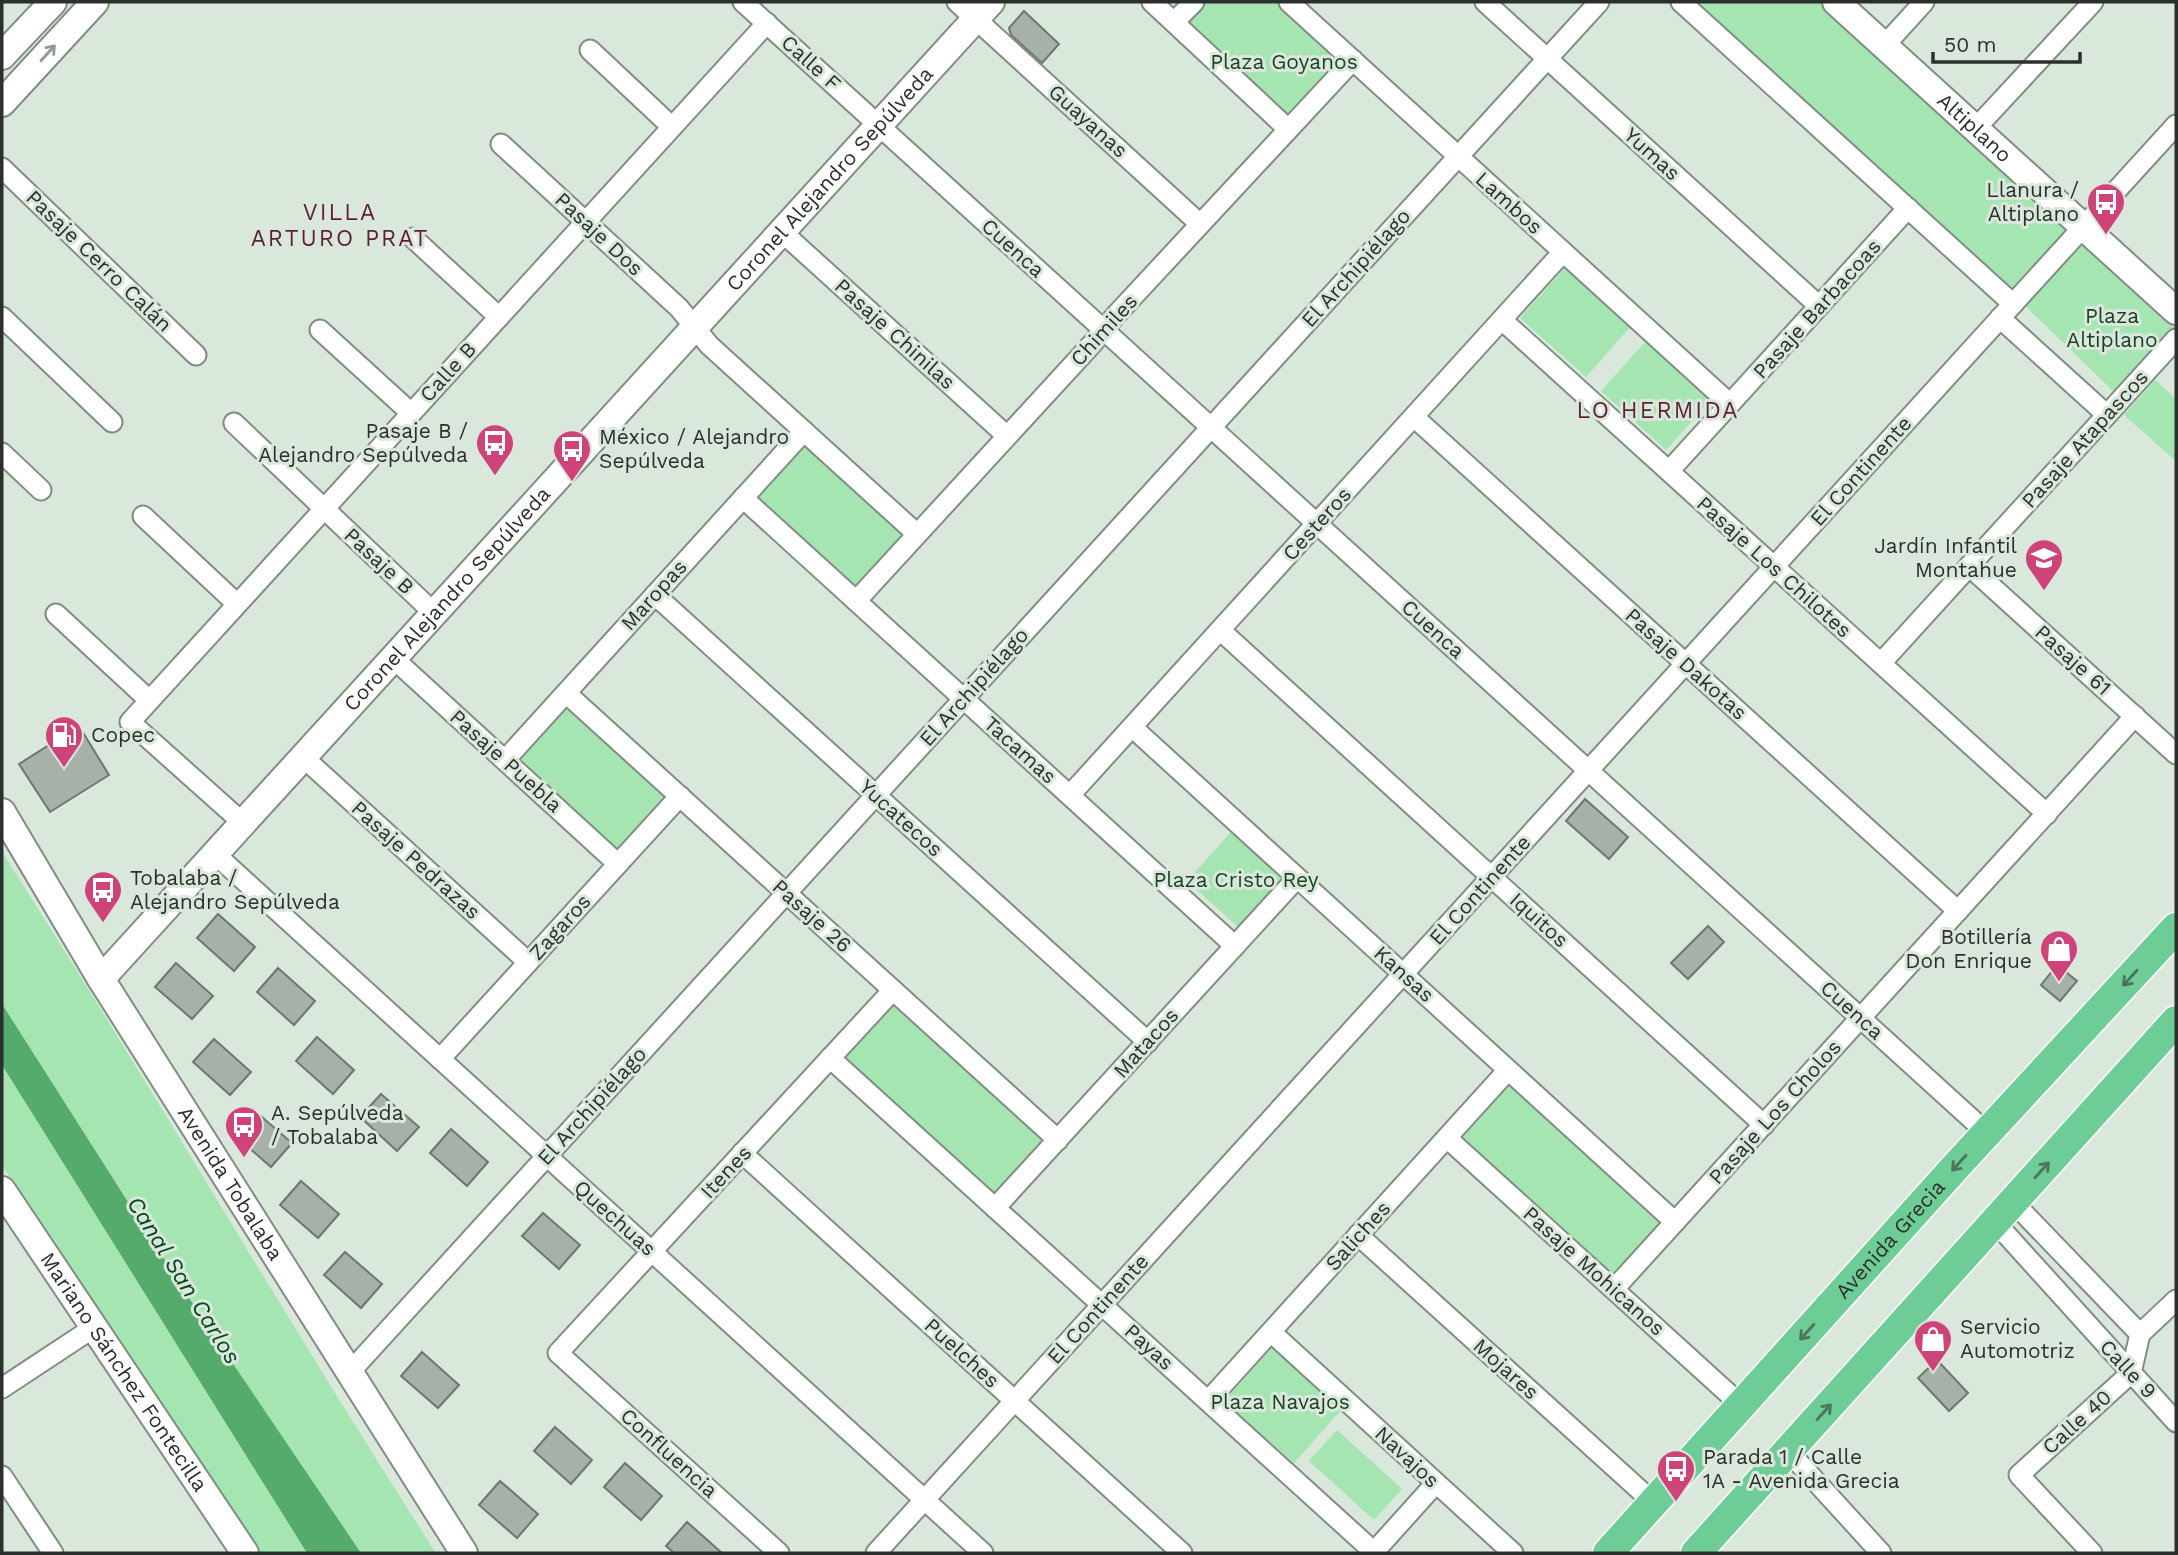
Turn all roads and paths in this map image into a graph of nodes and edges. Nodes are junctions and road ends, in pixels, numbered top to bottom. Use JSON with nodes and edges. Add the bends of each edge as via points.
{"nodes":[{"id":1,"x":53,"y":2,"type":"edge"},
{"id":2,"x":95,"y":2,"type":"edge"},
{"id":3,"x":743,"y":2,"type":"edge"},
{"id":4,"x":1152,"y":2,"type":"edge"},
{"id":5,"x":1194,"y":2,"type":"edge"},
{"id":6,"x":1289,"y":2,"type":"edge"},
{"id":7,"x":1485,"y":2,"type":"edge"},
{"id":8,"x":1599,"y":2,"type":"edge"},
{"id":9,"x":1681,"y":2,"type":"edge"},
{"id":10,"x":1836,"y":2,"type":"edge"},
{"id":11,"x":1924,"y":2,"type":"edge"},
{"id":12,"x":2093,"y":2,"type":"edge"},
{"id":13,"x":974,"y":7,"type":"edge"},
{"id":14,"x":1174,"y":22,"type":"junction"},
{"id":15,"x":766,"y":23,"type":"junction"},
{"id":16,"x":1884,"y":46,"type":"junction"},
{"id":17,"x":590,"y":50,"type":"dead end"},
{"id":18,"x":2,"y":56,"type":"edge"},
{"id":19,"x":1548,"y":59,"type":"junction"},
{"id":20,"x":1353,"y":60,"type":"junction"},
{"id":21,"x":2,"y":64,"type":"edge"},
{"id":22,"x":22,"y":82,"type":"junction"},
{"id":23,"x":2,"y":103,"type":"edge"},
{"id":24,"x":878,"y":125,"type":"junction"},
{"id":25,"x":2176,"y":125,"type":"edge"},
{"id":26,"x":672,"y":127,"type":"junction"},
{"id":27,"x":1288,"y":129,"type":"junction"},
{"id":28,"x":1975,"y":129,"type":"junction"},
{"id":29,"x":501,"y":144,"type":"dead end"},
{"id":30,"x":1458,"y":156,"type":"junction"},
{"id":31,"x":2,"y":168,"type":"edge"},
{"id":32,"x":1908,"y":208,"type":"junction"},
{"id":33,"x":585,"y":222,"type":"junction"},
{"id":34,"x":1200,"y":224,"type":"junction"},
{"id":35,"x":2083,"y":227,"type":"junction"},
{"id":36,"x":782,"y":232,"type":"junction"},
{"id":37,"x":413,"y":237,"type":"dead end"},
{"id":38,"x":1563,"y":252,"type":"junction"},
{"id":39,"x":1819,"y":306,"type":"junction"},
{"id":40,"x":2007,"y":311,"type":"junction"},
{"id":41,"x":2176,"y":311,"type":"edge"},
{"id":42,"x":2,"y":317,"type":"edge"},
{"id":43,"x":499,"y":317,"type":"junction"},
{"id":44,"x":1502,"y":320,"type":"junction"},
{"id":45,"x":694,"y":327,"type":"junction"},
{"id":46,"x":320,"y":330,"type":"dead end"},
{"id":47,"x":1104,"y":330,"type":"junction"},
{"id":48,"x":2176,"y":339,"type":"edge"},
{"id":49,"x":196,"y":355,"type":"dead end"},
{"id":50,"x":1730,"y":404,"type":"junction"},
{"id":51,"x":411,"y":413,"type":"junction"},
{"id":52,"x":2107,"y":415,"type":"junction"},
{"id":53,"x":1414,"y":417,"type":"junction"},
{"id":54,"x":112,"y":422,"type":"dead end"},
{"id":55,"x":234,"y":424,"type":"dead end"},
{"id":56,"x":1211,"y":428,"type":"junction"},
{"id":57,"x":804,"y":431,"type":"junction"},
{"id":58,"x":1007,"y":436,"type":"junction"},
{"id":59,"x":2,"y":453,"type":"edge"},
{"id":60,"x":1669,"y":471,"type":"junction"},
{"id":61,"x":41,"y":490,"type":"dead end"},
{"id":62,"x":743,"y":498,"type":"junction"},
{"id":63,"x":324,"y":509,"type":"junction"},
{"id":64,"x":143,"y":516,"type":"dead end"},
{"id":65,"x":1317,"y":524,"type":"junction"},
{"id":66,"x":917,"y":534,"type":"junction"},
{"id":67,"x":1969,"y":566,"type":"junction"},
{"id":68,"x":1774,"y":567,"type":"junction"},
{"id":69,"x":655,"y":595,"type":"junction"},
{"id":70,"x":856,"y":601,"type":"junction"},
{"id":71,"x":237,"y":604,"type":"junction"},
{"id":72,"x":434,"y":613,"type":"junction"},
{"id":73,"x":55,"y":614,"type":"dead end"},
{"id":74,"x":1220,"y":629,"type":"junction"},
{"id":75,"x":393,"y":658,"type":"junction"},
{"id":76,"x":1881,"y":663,"type":"junction"},
{"id":77,"x":1685,"y":664,"type":"junction"},
{"id":78,"x":566,"y":693,"type":"junction"},
{"id":79,"x":964,"y":699,"type":"junction"},
{"id":80,"x":149,"y":700,"type":"junction"},
{"id":81,"x":2135,"y":716,"type":"junction"},
{"id":82,"x":1132,"y":727,"type":"junction"},
{"id":83,"x":2176,"y":754,"type":"edge"},
{"id":84,"x":303,"y":757,"type":"junction"},
{"id":85,"x":505,"y":760,"type":"junction"},
{"id":86,"x":1588,"y":771,"type":"junction"},
{"id":87,"x":876,"y":795,"type":"junction"},
{"id":88,"x":1070,"y":795,"type":"junction"},
{"id":89,"x":680,"y":796,"type":"junction"},
{"id":90,"x":2,"y":811,"type":"edge"},
{"id":91,"x":2047,"y":814,"type":"junction"},
{"id":92,"x":243,"y":823,"type":"junction"},
{"id":93,"x":215,"y":854,"type":"junction"},
{"id":94,"x":618,"y":864,"type":"junction"},
{"id":95,"x":1297,"y":877,"type":"junction"},
{"id":96,"x":1492,"y":877,"type":"junction"},
{"id":97,"x":787,"y":893,"type":"junction"},
{"id":98,"x":1958,"y":911,"type":"junction"},
{"id":99,"x":2176,"y":928,"type":"edge"},
{"id":100,"x":1235,"y":946,"type":"junction"},
{"id":101,"x":528,"y":962,"type":"junction"},
{"id":102,"x":1403,"y":974,"type":"junction"},
{"id":103,"x":101,"y":979,"type":"junction"},
{"id":104,"x":893,"y":990,"type":"junction"},
{"id":105,"x":1861,"y":1018,"type":"junction"},
{"id":106,"x":2176,"y":1021,"type":"edge"},
{"id":107,"x":1147,"y":1042,"type":"junction"},
{"id":108,"x":830,"y":1058,"type":"junction"},
{"id":109,"x":440,"y":1059,"type":"junction"},
{"id":110,"x":1508,"y":1070,"type":"junction"},
{"id":111,"x":1764,"y":1125,"type":"junction"},
{"id":112,"x":1987,"y":1133,"type":"junction"},
{"id":113,"x":1447,"y":1138,"type":"junction"},
{"id":114,"x":1058,"y":1140,"type":"junction"},
{"id":115,"x":742,"y":1153,"type":"junction"},
{"id":116,"x":547,"y":1156,"type":"junction"},
{"id":117,"x":2,"y":1190,"type":"edge"},
{"id":118,"x":995,"y":1208,"type":"junction"},
{"id":119,"x":2004,"y":1212,"type":"junction"},
{"id":120,"x":1675,"y":1222,"type":"junction"},
{"id":121,"x":1358,"y":1236,"type":"junction"},
{"id":122,"x":652,"y":1252,"type":"junction"},
{"id":123,"x":1614,"y":1289,"type":"junction"},
{"id":124,"x":2176,"y":1300,"type":"edge"},
{"id":125,"x":1102,"y":1305,"type":"junction"},
{"id":126,"x":93,"y":1328,"type":"junction"},
{"id":127,"x":1271,"y":1332,"type":"junction"},
{"id":128,"x":2140,"y":1334,"type":"junction"},
{"id":129,"x":558,"y":1353,"type":"joint"},
{"id":130,"x":349,"y":1373,"type":"junction"},
{"id":131,"x":2131,"y":1373,"type":"junction"},
{"id":132,"x":2,"y":1388,"type":"edge"},
{"id":133,"x":1014,"y":1401,"type":"junction"},
{"id":134,"x":1208,"y":1401,"type":"junction"},
{"id":135,"x":1741,"y":1405,"type":"junction"},
{"id":136,"x":2176,"y":1422,"type":"edge"},
{"id":137,"x":1788,"y":1451,"type":"junction"},
{"id":138,"x":2,"y":1476,"type":"edge"},
{"id":139,"x":1436,"y":1483,"type":"junction"},
{"id":140,"x":924,"y":1500,"type":"junction"},
{"id":141,"x":1653,"y":1502,"type":"junction"},
{"id":142,"x":1374,"y":1552,"type":"edge"},
{"id":143,"x":53,"y":1553,"type":"edge"},
{"id":144,"x":245,"y":1553,"type":"edge"},
{"id":145,"x":464,"y":1553,"type":"edge"},
{"id":146,"x":779,"y":1553,"type":"edge"},
{"id":147,"x":876,"y":1553,"type":"edge"},
{"id":148,"x":983,"y":1553,"type":"edge"},
{"id":149,"x":1182,"y":1553,"type":"edge"},
{"id":150,"x":1513,"y":1553,"type":"edge"},
{"id":151,"x":1608,"y":1553,"type":"edge"},
{"id":152,"x":1696,"y":1553,"type":"edge"},
{"id":153,"x":1881,"y":1553,"type":"edge"},
{"id":154,"x":2092,"y":1553,"type":"edge"}],
"edges":[{"from":1,"to":18,"type":"street"},
{"from":22,"to":2,"type":"street","one_way":true},
{"from":3,"to":15,"type":"street","name":"Calle F"},
{"from":4,"to":14,"type":"street"},
{"from":5,"to":14,"type":"street"},
{"from":6,"to":20,"type":"street","name":"Lambos"},
{"from":7,"to":19,"type":"street","name":"Yumas"},
{"from":8,"to":19,"type":"street","name":"El Archipiélago"},
{"from":9,"to":32,"type":"street"},
{"from":10,"to":16,"type":"street","name":"Altiplano"},
{"from":11,"to":16,"type":"street"},
{"from":12,"to":28,"type":"street"},
{"from":13,"to":24,"type":"street","name":"Coronel Alejandro Sepúlveda"},
{"from":13,"to":34,"type":"street","name":"Guayanas"},
{"from":14,"to":27,"type":"street"},
{"from":15,"to":24,"type":"street","name":"Calle F"},
{"from":15,"to":26,"type":"street","name":"Calle B"},
{"from":16,"to":28,"type":"street","name":"Altiplano"},
{"from":17,"to":26,"type":"street"},
{"from":19,"to":30,"type":"street","name":"El Archipiélago"},
{"from":19,"to":39,"type":"street","name":"Yumas"},
{"from":20,"to":27,"type":"street","name":"Chimiles"},
{"from":20,"to":30,"type":"street","name":"Lambos"},
{"from":21,"to":22,"type":"street"},
{"from":22,"to":23,"type":"street"},
{"from":24,"to":36,"type":"street","name":"Coronel Alejandro Sepúlveda"},
{"from":24,"to":47,"type":"street","name":"Cuenca"},
{"from":25,"to":35,"type":"street","name":"El Continente"},
{"from":26,"to":33,"type":"street","name":"Calle B"},
{"from":27,"to":34,"type":"street","name":"Chimiles"},
{"from":28,"to":35,"type":"street","name":"Altiplano"},
{"from":29,"to":33,"type":"street","name":"Pasaje Dos"},
{"from":30,"to":38,"type":"street","name":"Lambos"},
{"from":30,"to":56,"type":"street","name":"El Archipiélago"},
{"from":31,"to":49,"type":"street","name":"Pasaje Cerro Calán"},
{"from":32,"to":39,"type":"street","name":"Pasaje Barbacoas"},
{"from":32,"to":40,"type":"street"},
{"from":33,"to":43,"type":"street","name":"Calle B"},
{"from":33,"to":45,"type":"street","name":"Pasaje Dos"},
{"from":34,"to":47,"type":"street","name":"Chimiles"},
{"from":35,"to":40,"type":"street","name":"El Continente"},
{"from":35,"to":41,"type":"street","name":"Altiplano"},
{"from":36,"to":45,"type":"street","name":"Coronel Alejandro Sepúlveda"},
{"from":36,"to":58,"type":"street","name":"Pasaje Chinilas"},
{"from":37,"to":43,"type":"street"},
{"from":38,"to":44,"type":"street","name":"Cesteros"},
{"from":38,"to":50,"type":"street","name":"Lambos"},
{"from":39,"to":50,"type":"street","name":"Pasaje Barbacoas"},
{"from":40,"to":52,"type":"street"},
{"from":40,"to":68,"type":"street","name":"El Continente"},
{"from":42,"to":54,"type":"street"},
{"from":43,"to":51,"type":"street","name":"Calle B"},
{"from":44,"to":53,"type":"street","name":"Cesteros"},
{"from":44,"to":60,"type":"street","name":"Pasaje Los Chilotes"},
{"from":45,"to":57,"type":"street","name":"Pasaje Dos"},
{"from":45,"to":72,"type":"street","name":"Coronel Alejandro Sepúlveda"},
{"from":46,"to":51,"type":"street"},
{"from":47,"to":56,"type":"street","name":"Cuenca"},
{"from":47,"to":58,"type":"street","name":"Chimiles"},
{"from":48,"to":52,"type":"street","name":"Pasaje Atapascos"},
{"from":50,"to":60,"type":"street","name":"Pasaje Barbacoas"},
{"from":51,"to":63,"type":"street","name":"Calle B"},
{"from":52,"to":67,"type":"street","name":"Pasaje Atapascos"},
{"from":53,"to":65,"type":"street","name":"Cesteros"},
{"from":53,"to":77,"type":"street","name":"Pasaje Dakotas"},
{"from":55,"to":63,"type":"street","name":"Pasaje B"},
{"from":56,"to":65,"type":"street","name":"Cuenca"},
{"from":56,"to":79,"type":"street","name":"El Archipiélago"},
{"from":57,"to":62,"type":"street","name":"Maropas"},
{"from":57,"to":66,"type":"street","name":"Pasaje Dos"},
{"from":58,"to":66,"type":"street","name":"Chimiles"},
{"from":59,"to":61,"type":"street"},
{"from":60,"to":68,"type":"street","name":"Pasaje Los Chilotes"},
{"from":62,"to":69,"type":"street","name":"Maropas"},
{"from":62,"to":70,"type":"street","name":"Tacamas"},
{"from":63,"to":71,"type":"street","name":"Calle B"},
{"from":63,"to":72,"type":"street","name":"Pasaje B"},
{"from":64,"to":71,"type":"street"},
{"from":65,"to":74,"type":"street","name":"Cesteros"},
{"from":65,"to":86,"type":"street","name":"Cuenca"},
{"from":66,"to":70,"type":"street","name":"Chimiles"},
{"from":67,"to":76,"type":"street","name":"Pasaje Atapascos"},
{"from":67,"to":81,"type":"street","name":"Pasaje 61"},
{"from":68,"to":76,"type":"street","name":"Pasaje Los Chilotes"},
{"from":68,"to":77,"type":"street","name":"El Continente"},
{"from":69,"to":78,"type":"street","name":"Maropas"},
{"from":69,"to":87,"type":"street","name":"Yucatecos"},
{"from":70,"to":79,"type":"street","name":"Tacamas"},
{"from":71,"to":80,"type":"street","name":"Calle B"},
{"from":72,"to":75,"type":"street","name":"Coronel Alejandro Sepúlveda"},
{"from":73,"to":80,"type":"street"},
{"from":74,"to":82,"type":"street","name":"Cesteros"},
{"from":74,"to":96,"type":"street","name":"Iquitos"},
{"from":75,"to":84,"type":"street","name":"Coronel Alejandro Sepúlveda"},
{"from":75,"to":85,"type":"street","name":"Pasaje Puebla"},
{"from":76,"to":91,"type":"street","name":"Pasaje Los Chilotes"},
{"from":77,"to":86,"type":"street","name":"El Continente"},
{"from":77,"to":98,"type":"street","name":"Pasaje Dakotas"},
{"from":78,"to":85,"type":"street","name":"Maropas"},
{"from":78,"to":89,"type":"street","name":"Pasaje 26"},
{"from":79,"to":87,"type":"street","name":"El Archipiélago"},
{"from":79,"to":88,"type":"street","name":"Tacamas"},
{"from":80,"to":92,"type":"street","name":"Calle B","via":[[130,722]]},
{"from":81,"to":83,"type":"street","name":"Pasaje 61"},
{"from":81,"to":91,"type":"street","name":"Pasaje Los Cholos"},
{"from":82,"to":88,"type":"street","name":"Cesteros"},
{"from":82,"to":95,"type":"street","name":"Kansas"},
{"from":84,"to":92,"type":"street","name":"Coronel Alejandro Sepúlveda"},
{"from":84,"to":101,"type":"street","name":"Pasaje Pedrazas"},
{"from":85,"to":94,"type":"street","name":"Pasaje Puebla"},
{"from":86,"to":96,"type":"street","name":"El Continente"},
{"from":86,"to":105,"type":"street","name":"Cuenca"},
{"from":87,"to":97,"type":"street","name":"El Archipiélago"},
{"from":87,"to":107,"type":"street","name":"Yucatecos"},
{"from":88,"to":100,"type":"street","name":"Tacamas"},
{"from":89,"to":94,"type":"street","name":"Zagaros"},
{"from":89,"to":97,"type":"street","name":"Pasaje 26"},
{"from":90,"to":103,"type":"street","name":"Avenida Tobalaba"},
{"from":91,"to":98,"type":"street","name":"Pasaje Los Cholos"},
{"from":92,"to":93,"type":"street","name":"Coronel Alejandro Sepúlveda"},
{"from":93,"to":103,"type":"street","name":"Coronel Alejandro Sepúlveda"},
{"from":93,"to":109,"type":"street","name":"Quechuas"},
{"from":94,"to":101,"type":"street","name":"Zagaros"},
{"from":95,"to":100,"type":"street","name":"Matacos"},
{"from":95,"to":102,"type":"street","name":"Kansas"},
{"from":96,"to":102,"type":"street","name":"El Continente"},
{"from":96,"to":111,"type":"street","name":"Iquitos"},
{"from":97,"to":104,"type":"street","name":"Pasaje 26"},
{"from":97,"to":116,"type":"street","name":"El Archipiélago"},
{"from":98,"to":105,"type":"street","name":"Pasaje Los Cholos"},
{"from":99,"to":112,"type":"main road","name":"Avenida Grecia","one_way":true},
{"from":100,"to":107,"type":"street","name":"Matacos"},
{"from":101,"to":109,"type":"street","name":"Zagaros"},
{"from":102,"to":110,"type":"street","name":"Kansas"},
{"from":102,"to":125,"type":"street","name":"El Continente"},
{"from":103,"to":130,"type":"street","name":"Avenida Tobalaba"},
{"from":104,"to":108,"type":"street","name":"Itenes"},
{"from":104,"to":114,"type":"street","name":"Pasaje 26"},
{"from":105,"to":111,"type":"street","name":"Pasaje Los Cholos"},
{"from":105,"to":112,"type":"street","name":"Cuenca"},
{"from":119,"to":106,"type":"main road","one_way":true},
{"from":107,"to":114,"type":"street","name":"Matacos"},
{"from":108,"to":115,"type":"street","name":"Itenes"},
{"from":108,"to":118,"type":"street","name":"Payas"},
{"from":109,"to":116,"type":"street","name":"Quechuas"},
{"from":110,"to":113,"type":"street","name":"Saliches"},
{"from":110,"to":120,"type":"street","name":"Kansas"},
{"from":111,"to":120,"type":"street","name":"Pasaje Los Cholos"},
{"from":112,"to":135,"type":"main road","name":"Avenida Grecia","one_way":true},
{"from":113,"to":121,"type":"street","name":"Saliches"},
{"from":113,"to":123,"type":"street","name":"Pasaje Mohicanos"},
{"from":114,"to":118,"type":"street","name":"Matacos"},
{"from":115,"to":122,"type":"street","name":"Itenes"},
{"from":115,"to":133,"type":"street","name":"Puelches"},
{"from":116,"to":122,"type":"street","name":"Quechuas"},
{"from":116,"to":130,"type":"street","name":"El Archipiélago"},
{"from":117,"to":126,"type":"street","name":"Mariano Sánchez Fontecilla"},
{"from":118,"to":125,"type":"street","name":"Payas"},
{"from":119,"to":128,"type":"street","name":"Calle 9"},
{"from":119,"to":131,"type":"street","name":"Calle 9"},
{"from":137,"to":119,"type":"main road","one_way":true},
{"from":120,"to":123,"type":"street","name":"Pasaje Los Cholos"},
{"from":121,"to":127,"type":"street","name":"Saliches"},
{"from":121,"to":141,"type":"street","name":"Mojares"},
{"from":122,"to":129,"type":"street","name":"Itenes"},
{"from":122,"to":140,"type":"street","name":"Quechuas"},
{"from":123,"to":135,"type":"street","name":"Pasaje Mohicanos"},
{"from":124,"to":128,"type":"street"},
{"from":125,"to":133,"type":"street","name":"El Continente"},
{"from":125,"to":134,"type":"street","name":"Payas"},
{"from":126,"to":132,"type":"street"},
{"from":126,"to":144,"type":"street","name":"Mariano Sánchez Fontecilla"},
{"from":127,"to":134,"type":"street","name":"Saliches"},
{"from":127,"to":139,"type":"street","name":"Navajos"},
{"from":128,"to":131,"type":"street","name":"Calle 40"},
{"from":129,"to":146,"type":"street","name":"Confluencia"},
{"from":130,"to":145,"type":"street","name":"Avenida Tobalaba"},
{"from":131,"to":136,"type":"street","name":"Calle 9"},
{"from":131,"to":154,"type":"street","name":"Calle 40","via":[[2019,1475]]},
{"from":133,"to":140,"type":"street","name":"El Continente"},
{"from":133,"to":149,"type":"street","name":"Puelches"},
{"from":134,"to":142,"type":"street","name":"Payas"},
{"from":135,"to":141,"type":"main road","name":"Avenida Grecia"},
{"from":137,"to":152,"type":"main road"},
{"from":137,"to":153,"type":"street"},
{"from":138,"to":143,"type":"street"},
{"from":139,"to":142,"type":"street"},
{"from":139,"to":150,"type":"street","name":"Navajos"},
{"from":140,"to":147,"type":"street","name":"El Continente"},
{"from":140,"to":148,"type":"street","name":"Quechuas"},
{"from":141,"to":151,"type":"main road","name":"Avenida Grecia"}]}
